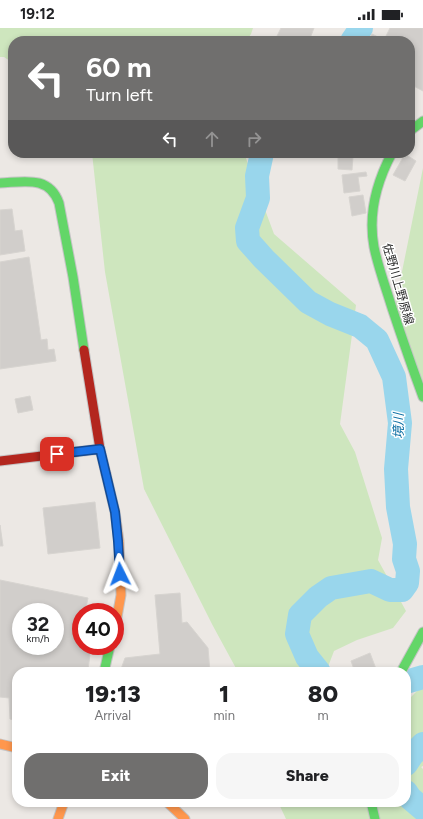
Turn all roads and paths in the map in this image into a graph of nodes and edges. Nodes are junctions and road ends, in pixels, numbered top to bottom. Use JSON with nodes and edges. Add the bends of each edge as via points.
{"nodes":[{"id":1,"x":423,"y":121,"type":"edge"},
{"id":2,"x":415,"y":128,"type":"edge"},
{"id":3,"x":389,"y":158,"type":"edge"},
{"id":4,"x":0,"y":182,"type":"edge"},
{"id":5,"x":423,"y":397,"type":"edge"},
{"id":6,"x":100,"y":449,"type":"junction"},
{"id":7,"x":0,"y":461,"type":"edge"},
{"id":8,"x":119,"y":603,"type":"edge"},
{"id":9,"x":423,"y":632,"type":"edge"},
{"id":10,"x":108,"y":655,"type":"edge"},
{"id":11,"x":105,"y":667,"type":"edge"},
{"id":12,"x":404,"y":667,"type":"edge"},
{"id":13,"x":0,"y":744,"type":"edge"},
{"id":14,"x":12,"y":747,"type":"edge"},
{"id":15,"x":62,"y":807,"type":"edge"},
{"id":16,"x":172,"y":807,"type":"edge"},
{"id":17,"x":372,"y":807,"type":"edge"},
{"id":18,"x":58,"y":819,"type":"edge"},
{"id":19,"x":185,"y":819,"type":"edge"},
{"id":20,"x":375,"y":819,"type":"edge"}],
"edges":[{"from":1,"to":2,"type":"street"},
{"from":3,"to":5,"type":"street","name":"佐野川上野原線","via":[[377,187],[373,240],[395,317]]},
{"from":4,"to":6,"type":"street","via":[[37,183],[49,187],[59,203]]},
{"from":6,"to":7,"type":"street"},
{"from":6,"to":8,"type":"street","via":[[115,512]]},
{"from":9,"to":12,"type":"street"},
{"from":10,"to":11,"type":"street"},
{"from":13,"to":14,"type":"street"},
{"from":15,"to":18,"type":"street"},
{"from":16,"to":19,"type":"street"},
{"from":17,"to":20,"type":"street"}]}
